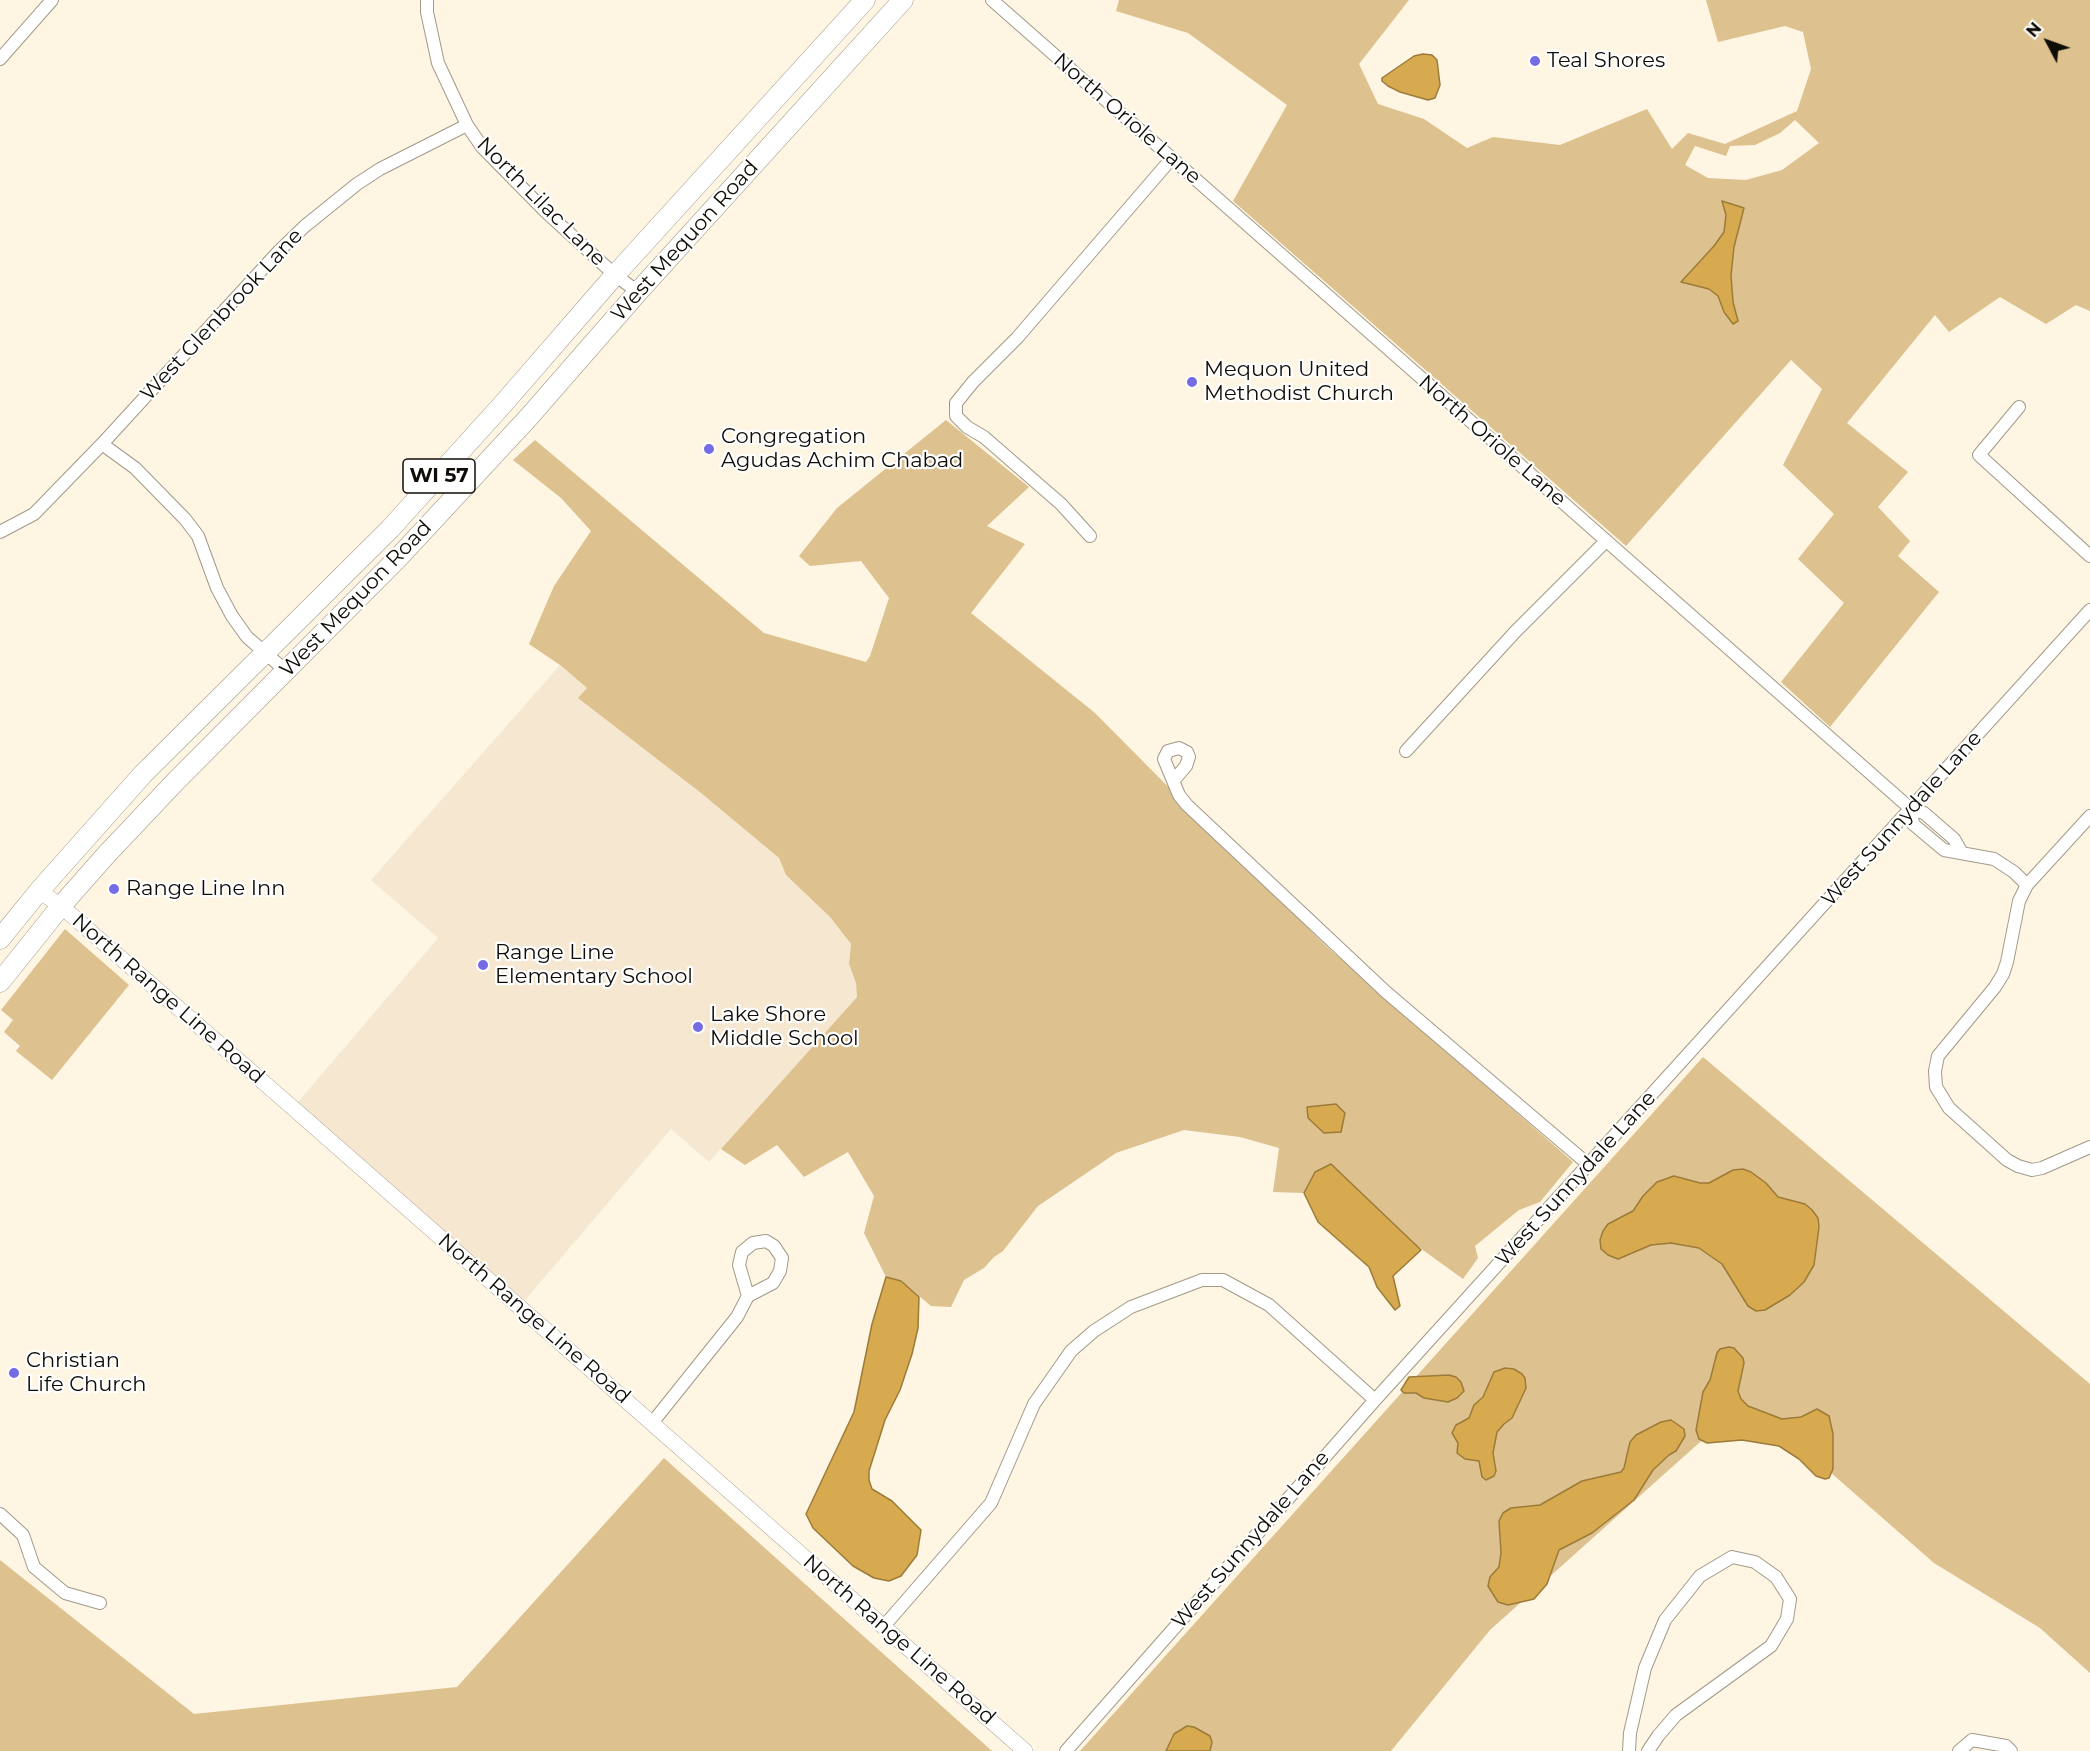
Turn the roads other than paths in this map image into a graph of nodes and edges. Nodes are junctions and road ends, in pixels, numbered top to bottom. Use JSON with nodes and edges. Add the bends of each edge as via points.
{"nodes":[{"id":1,"x":52,"y":0,"type":"edge"},
{"id":2,"x":427,"y":0,"type":"edge"},
{"id":3,"x":865,"y":0,"type":"edge"},
{"id":4,"x":903,"y":0,"type":"edge"},
{"id":5,"x":992,"y":0,"type":"edge"},
{"id":6,"x":0,"y":60,"type":"edge"},
{"id":7,"x":467,"y":125,"type":"junction"},
{"id":8,"x":1172,"y":158,"type":"junction"},
{"id":9,"x":615,"y":275,"type":"junction"},
{"id":10,"x":638,"y":292,"type":"junction"},
{"id":11,"x":2019,"y":407,"type":"dead end"},
{"id":12,"x":102,"y":444,"type":"junction"},
{"id":13,"x":0,"y":532,"type":"edge"},
{"id":14,"x":1090,"y":536,"type":"dead end"},
{"id":15,"x":1606,"y":542,"type":"junction"},
{"id":16,"x":2090,"y":556,"type":"edge"},
{"id":17,"x":2090,"y":609,"type":"edge"},
{"id":18,"x":266,"y":654,"type":"junction"},
{"id":19,"x":286,"y":671,"type":"junction"},
{"id":20,"x":1406,"y":751,"type":"dead end"},
{"id":21,"x":1174,"y":780,"type":"dead end"},
{"id":22,"x":1911,"y":809,"type":"junction"},
{"id":23,"x":2090,"y":816,"type":"edge"},
{"id":24,"x":2027,"y":885,"type":"junction"},
{"id":25,"x":39,"y":891,"type":"junction"},
{"id":26,"x":61,"y":906,"type":"junction"},
{"id":27,"x":0,"y":939,"type":"edge"},
{"id":28,"x":0,"y":982,"type":"edge"},
{"id":29,"x":2090,"y":1146,"type":"edge"},
{"id":30,"x":1589,"y":1165,"type":"junction"},
{"id":31,"x":748,"y":1296,"type":"junction"},
{"id":32,"x":1375,"y":1400,"type":"junction"},
{"id":33,"x":652,"y":1423,"type":"junction"},
{"id":34,"x":0,"y":1514,"type":"edge"},
{"id":35,"x":100,"y":1603,"type":"dead end"},
{"id":36,"x":884,"y":1626,"type":"junction"},
{"id":37,"x":1025,"y":1751,"type":"edge"},
{"id":38,"x":1066,"y":1751,"type":"edge"},
{"id":39,"x":1629,"y":1751,"type":"edge"},
{"id":40,"x":1648,"y":1751,"type":"edge"},
{"id":41,"x":1959,"y":1751,"type":"edge"},
{"id":42,"x":2010,"y":1751,"type":"edge"}],
"edges":[{"from":1,"to":6,"type":"street"},
{"from":2,"to":7,"type":"street","name":"North Lilac Lane","via":[[438,63]]},
{"from":3,"to":9,"type":"main road","name":"West Mequon Road","number":"WI 57"},
{"from":4,"to":10,"type":"main road","name":"West Mequon Road","number":"WI 57"},
{"from":5,"to":8,"type":"street","name":"North Oriole Lane"},
{"from":7,"to":9,"type":"street","name":"North Lilac Lane","via":[[482,147],[545,211]]},
{"from":7,"to":12,"type":"street","name":"West Glenbrook Lane","via":[[372,174],[305,226]]},
{"from":8,"to":14,"type":"street","via":[[956,403],[957,416],[967,427],[984,437],[1061,504]]},
{"from":8,"to":15,"type":"street","name":"North Oriole Lane"},
{"from":9,"to":10,"type":"street","name":"North Lilac Lane"},
{"from":9,"to":18,"type":"main road","name":"West Mequon Road","number":"WI 57","via":[[390,529]]},
{"from":10,"to":19,"type":"main road","name":"West Mequon Road","number":"WI 57","via":[[399,557]]},
{"from":11,"to":16,"type":"street","via":[[1979,455]]},
{"from":12,"to":13,"type":"street","name":"West Glenbrook Lane","via":[[33,514]]},
{"from":12,"to":18,"type":"street","via":[[135,468],[185,519],[198,536],[232,616]]},
{"from":15,"to":20,"type":"street","via":[[1515,632]]},
{"from":15,"to":22,"type":"street","name":"North Oriole Lane"},
{"from":17,"to":22,"type":"street","name":"West Sunnydale Lane"},
{"from":18,"to":19,"type":"street"},
{"from":18,"to":25,"type":"main road","name":"West Mequon Road","number":"WI 57","via":[[144,774]]},
{"from":19,"to":26,"type":"main road","name":"West Mequon Road","number":"WI 57","via":[[176,781]]},
{"from":21,"to":30,"type":"street","via":[[1187,805],[1386,992]]},
{"from":22,"to":24,"type":"street","name":"North Oriole Lane","via":[[1924,813],[1954,839],[1962,853],[1994,859]]},
{"from":22,"to":30,"type":"street","name":"West Sunnydale Lane"},
{"from":23,"to":24,"type":"street"},
{"from":24,"to":29,"type":"street","via":[[2019,902],[2003,974],[1938,1056],[1936,1087],[1949,1108],[2018,1166],[2042,1168]]},
{"from":25,"to":26,"type":"street","name":"North Range Line Road"},
{"from":25,"to":27,"type":"main road","name":"West Mequon Road","number":"WI 57"},
{"from":26,"to":28,"type":"main road","name":"West Mequon Road","number":"WI 57"},
{"from":26,"to":33,"type":"street","name":"North Range Line Road"},
{"from":30,"to":32,"type":"street","name":"West Sunnydale Lane"},
{"from":31,"to":31,"type":"street","via":[[773,1282],[780,1271],[782,1258],[766,1241],[753,1243],[742,1252],[740,1265]]},
{"from":31,"to":33,"type":"street","via":[[737,1317]]},
{"from":32,"to":36,"type":"street","via":[[1269,1305],[1223,1280],[1202,1280],[1131,1307],[1071,1351],[1034,1404],[991,1503]]},
{"from":32,"to":38,"type":"street","name":"West Sunnydale Lane"},
{"from":33,"to":36,"type":"street","name":"North Range Line Road"},
{"from":34,"to":35,"type":"street","via":[[23,1534],[34,1567],[65,1593]]},
{"from":36,"to":37,"type":"street","name":"North Range Line Road"},
{"from":39,"to":40,"type":"street","via":[[1645,1668],[1665,1620],[1700,1576],[1732,1557],[1755,1562],[1776,1577],[1790,1599],[1787,1619],[1771,1646],[1676,1715]]},
{"from":41,"to":42,"type":"street","via":[[1971,1740],[2006,1746]]}]}
